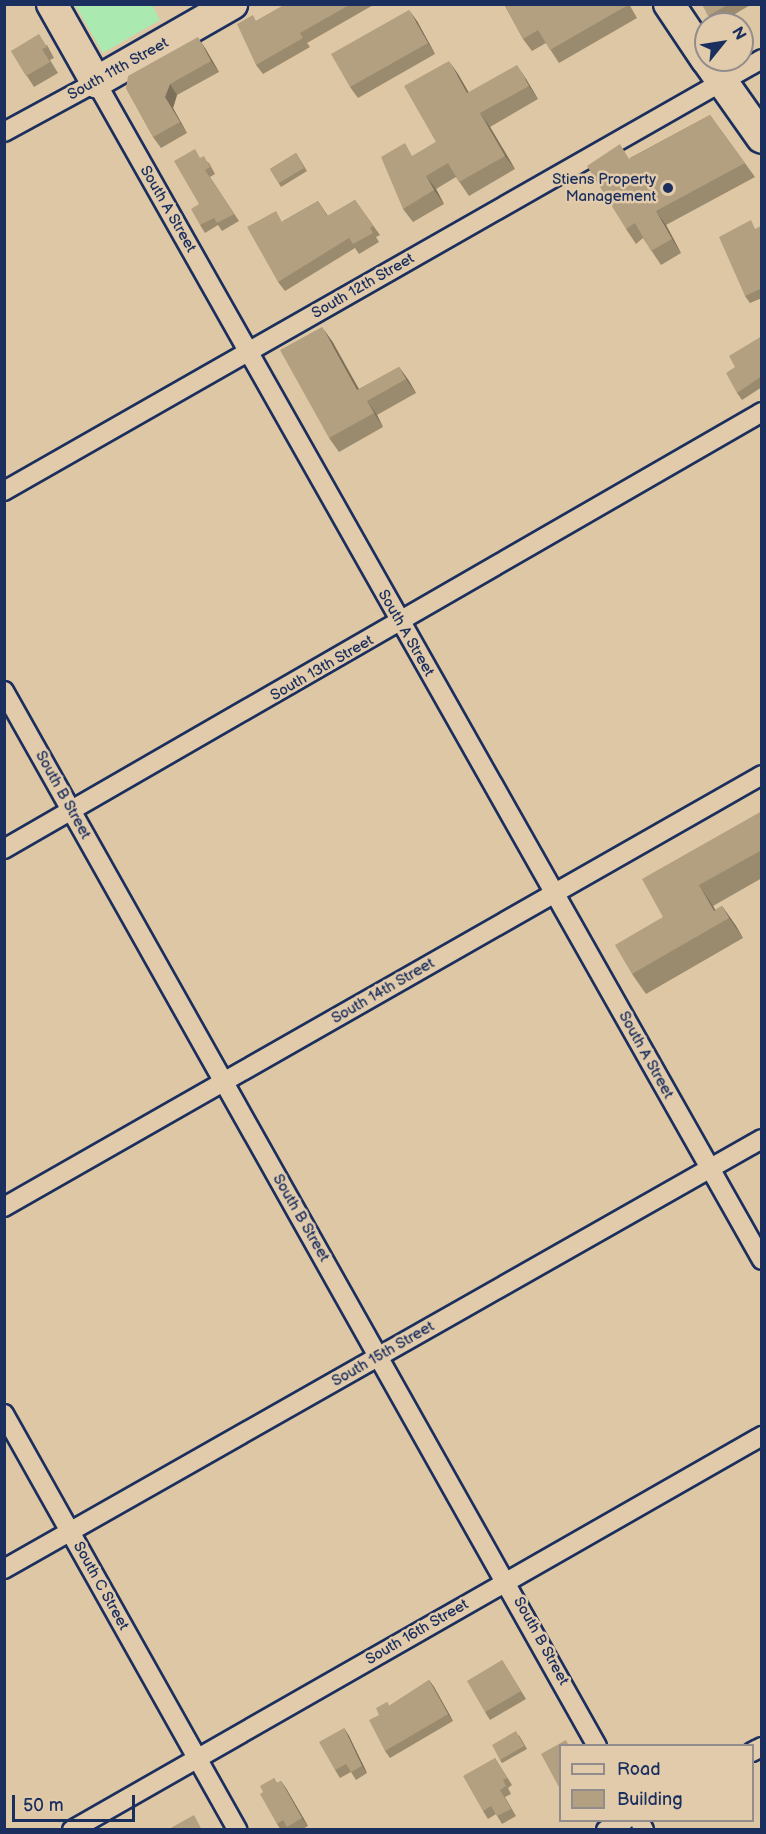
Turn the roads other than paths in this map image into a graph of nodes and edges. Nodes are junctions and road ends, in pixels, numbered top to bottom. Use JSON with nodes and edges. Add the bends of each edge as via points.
{"nodes":[{"id":1,"x":52,"y":4,"type":"edge"},
{"id":2,"x":232,"y":4,"type":"edge"},
{"id":3,"x":669,"y":4,"type":"edge"},
{"id":4,"x":694,"y":41,"type":"edge"},
{"id":5,"x":704,"y":72,"type":"edge"},
{"id":6,"x":716,"y":72,"type":"edge"},
{"id":7,"x":96,"y":82,"type":"junction"},
{"id":8,"x":4,"y":132,"type":"edge"},
{"id":9,"x":762,"y":138,"type":"edge"},
{"id":10,"x":249,"y":351,"type":"junction"},
{"id":11,"x":762,"y":412,"type":"edge"},
{"id":12,"x":4,"y":491,"type":"edge"},
{"id":13,"x":401,"y":623,"type":"junction"},
{"id":14,"x":4,"y":691,"type":"edge"},
{"id":15,"x":762,"y":775,"type":"edge"},
{"id":16,"x":72,"y":810,"type":"junction"},
{"id":17,"x":4,"y":849,"type":"edge"},
{"id":18,"x":555,"y":894,"type":"junction"},
{"id":19,"x":224,"y":1082,"type":"junction"},
{"id":20,"x":762,"y":1139,"type":"edge"},
{"id":21,"x":710,"y":1168,"type":"junction"},
{"id":22,"x":4,"y":1207,"type":"edge"},
{"id":23,"x":762,"y":1260,"type":"edge"},
{"id":24,"x":379,"y":1356,"type":"junction"},
{"id":25,"x":4,"y":1414,"type":"edge"},
{"id":26,"x":762,"y":1436,"type":"edge"},
{"id":27,"x":71,"y":1531,"type":"junction"},
{"id":28,"x":4,"y":1569,"type":"edge"},
{"id":29,"x":507,"y":1580,"type":"junction"},
{"id":30,"x":596,"y":1744,"type":"edge"},
{"id":31,"x":197,"y":1758,"type":"junction"},
{"id":32,"x":624,"y":1822,"type":"edge"},
{"id":33,"x":72,"y":1830,"type":"edge"},
{"id":34,"x":237,"y":1830,"type":"edge"},
{"id":35,"x":606,"y":1830,"type":"edge"}],
"edges":[{"from":1,"to":7,"type":"main road","name":"South A Street"},
{"from":2,"to":7,"type":"main road","name":"South 11th Street"},
{"from":3,"to":4,"type":"main road"},
{"from":5,"to":10,"type":"street","name":"South 12th Street"},
{"from":6,"to":9,"type":"main road"},
{"from":7,"to":8,"type":"street","name":"South 11th Street"},
{"from":7,"to":10,"type":"street","name":"South A Street"},
{"from":10,"to":12,"type":"street","name":"South 12th Street"},
{"from":10,"to":13,"type":"street","name":"South A Street"},
{"from":11,"to":13,"type":"street","name":"South 13th Street"},
{"from":13,"to":16,"type":"street","name":"South 13th Street"},
{"from":13,"to":18,"type":"street","name":"South A Street"},
{"from":14,"to":16,"type":"street","name":"South B Street"},
{"from":15,"to":18,"type":"street","name":"South 14th Street"},
{"from":16,"to":17,"type":"street","name":"South 13th Street"},
{"from":16,"to":19,"type":"street","name":"South B Street"},
{"from":18,"to":19,"type":"street","name":"South 14th Street"},
{"from":18,"to":21,"type":"street","name":"South A Street"},
{"from":19,"to":22,"type":"street","name":"South 14th Street"},
{"from":19,"to":24,"type":"street","name":"South B Street"},
{"from":20,"to":21,"type":"street","name":"South 15th Street"},
{"from":21,"to":23,"type":"street","name":"South A Street"},
{"from":21,"to":24,"type":"street","name":"South 15th Street"},
{"from":24,"to":27,"type":"street","name":"South 15th Street"},
{"from":24,"to":29,"type":"street","name":"South B Street"},
{"from":25,"to":27,"type":"street","name":"South C Street"},
{"from":26,"to":29,"type":"street","name":"South 16th Street"},
{"from":27,"to":28,"type":"street","name":"South 15th Street"},
{"from":27,"to":31,"type":"street","name":"South C Street"},
{"from":29,"to":30,"type":"street","name":"South B Street"},
{"from":29,"to":31,"type":"street","name":"South 16th Street"},
{"from":31,"to":33,"type":"street","name":"South 16th Street"},
{"from":31,"to":34,"type":"street","name":"South C Street"},
{"from":32,"to":35,"type":"street"}]}
